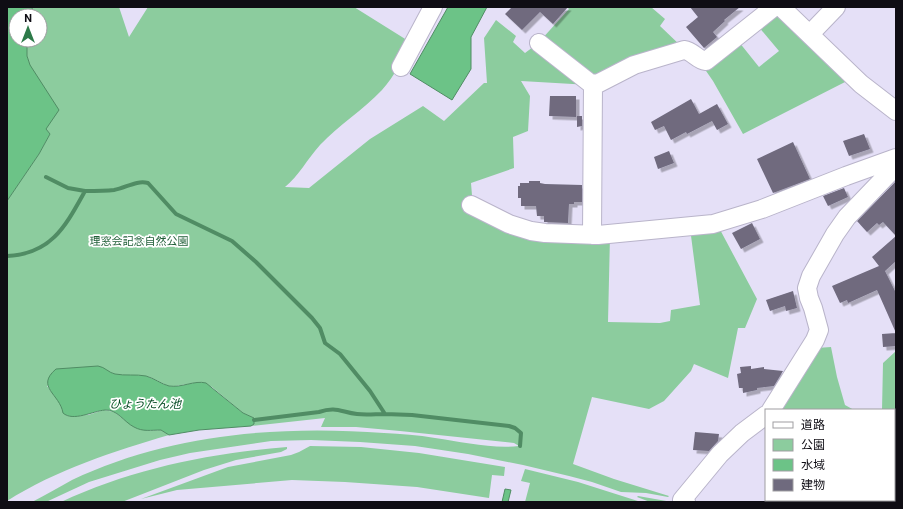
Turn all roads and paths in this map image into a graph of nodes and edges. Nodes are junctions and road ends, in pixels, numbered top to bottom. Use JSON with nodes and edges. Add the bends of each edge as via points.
{"nodes":[{"id":1,"x":433,"y":7,"type":"edge"},
{"id":2,"x":774,"y":7,"type":"edge"},
{"id":3,"x":781,"y":7,"type":"edge"},
{"id":4,"x":836,"y":7,"type":"edge"},
{"id":5,"x":810,"y":34,"type":"junction"},
{"id":6,"x":539,"y":43,"type":"dead end"},
{"id":7,"x":401,"y":67,"type":"dead end"},
{"id":8,"x":593,"y":84,"type":"junction"},
{"id":9,"x":896,"y":111,"type":"edge"},
{"id":10,"x":896,"y":158,"type":"edge"},
{"id":11,"x":896,"y":166,"type":"edge"},
{"id":12,"x":471,"y":205,"type":"dead end"},
{"id":13,"x":592,"y":235,"type":"junction"},
{"id":14,"x":772,"y":409,"type":"edge"},
{"id":15,"x":765,"y":416,"type":"edge"},
{"id":16,"x":686,"y":502,"type":"edge"}],
"edges":[{"from":1,"to":7,"type":"street"},
{"from":2,"to":8,"type":"street","via":[[706,61],[701,61],[691,52],[684,50],[634,65]]},
{"from":3,"to":5,"type":"street"},
{"from":4,"to":5,"type":"street"},
{"from":5,"to":9,"type":"street","via":[[861,84]]},
{"from":6,"to":8,"type":"street"},
{"from":8,"to":13,"type":"street"},
{"from":10,"to":13,"type":"street","via":[[762,209],[713,224]]},
{"from":11,"to":14,"type":"street","via":[[847,217],[811,276],[807,288],[808,298],[819,330]]},
{"from":12,"to":13,"type":"street","via":[[509,224],[531,231]]},
{"from":15,"to":16,"type":"street","via":[[720,454],[682,500]]}]}
